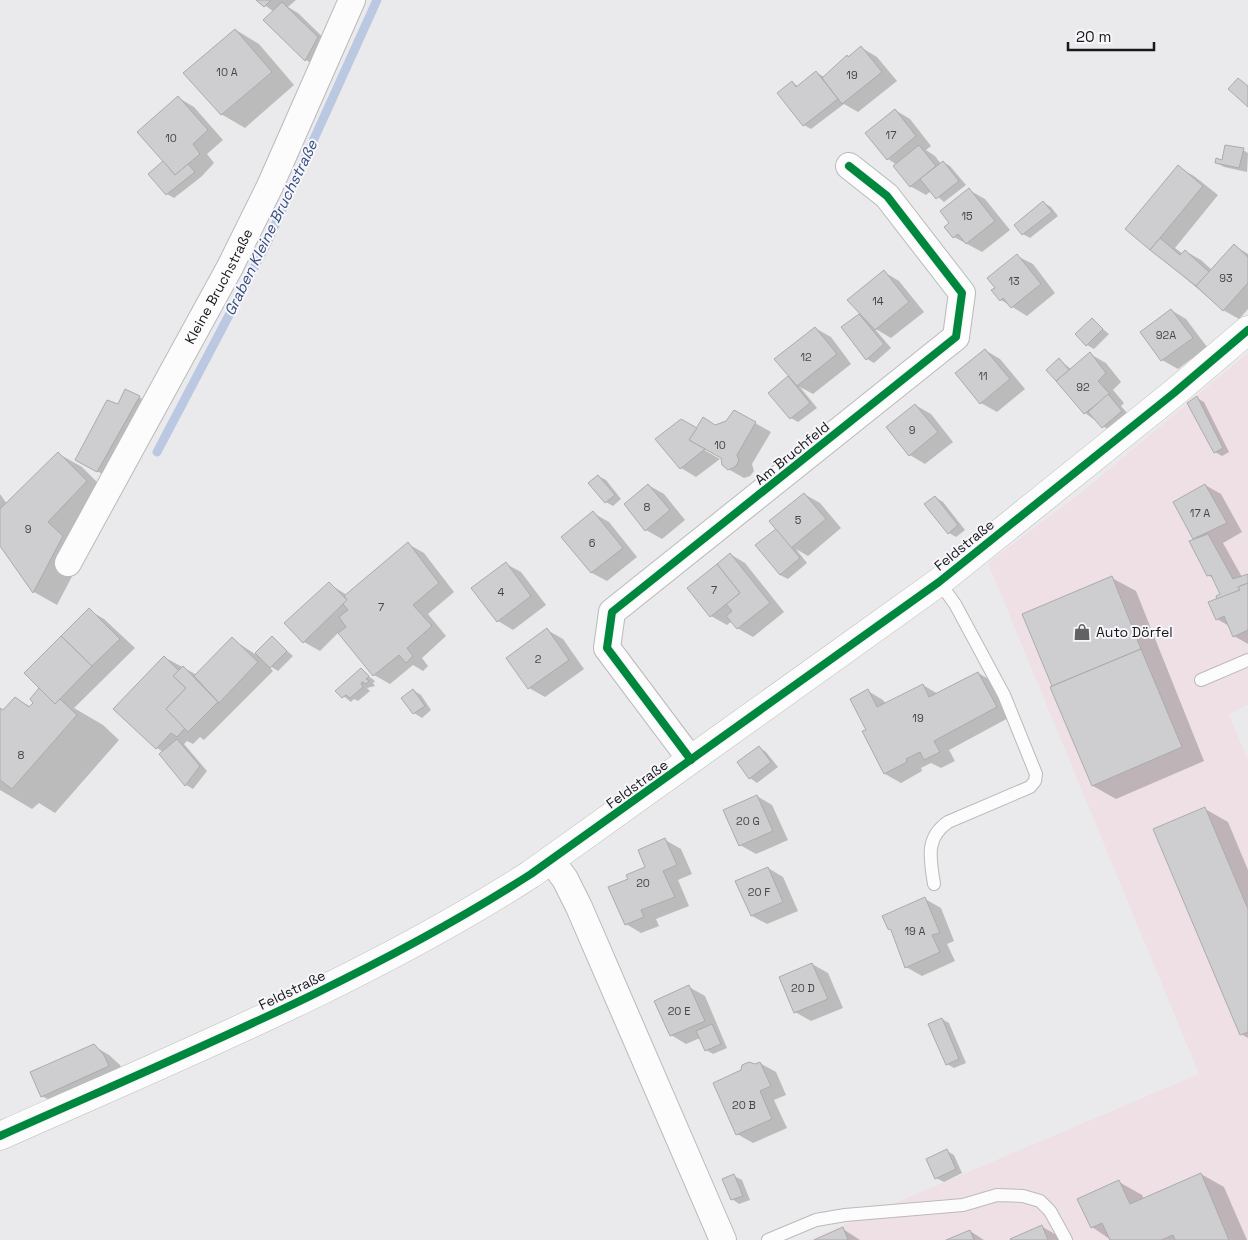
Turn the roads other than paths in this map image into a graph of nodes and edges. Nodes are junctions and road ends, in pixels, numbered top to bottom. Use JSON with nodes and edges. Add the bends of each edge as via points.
{"nodes":[{"id":1,"x":352,"y":0,"type":"edge"},
{"id":2,"x":849,"y":166,"type":"dead end"},
{"id":3,"x":1248,"y":330,"type":"edge"},
{"id":4,"x":68,"y":563,"type":"dead end"},
{"id":5,"x":939,"y":582,"type":"junction"},
{"id":6,"x":1248,"y":660,"type":"edge"},
{"id":7,"x":1201,"y":680,"type":"dead end"},
{"id":8,"x":691,"y":760,"type":"junction"},
{"id":9,"x":551,"y":860,"type":"junction"},
{"id":10,"x":934,"y":884,"type":"dead end"},
{"id":11,"x":0,"y":1136,"type":"edge"},
{"id":12,"x":723,"y":1240,"type":"edge"},
{"id":13,"x":768,"y":1240,"type":"edge"},
{"id":14,"x":1066,"y":1240,"type":"edge"}],
"edges":[{"from":1,"to":4,"type":"street","name":"Kleine Bruchstraße","via":[[270,186],[230,267]]},
{"from":2,"to":8,"type":"street","name":"Am Bruchfeld","via":[[887,196],[962,293],[956,337],[612,612],[607,648]]},
{"from":3,"to":5,"type":"street","name":"Feldstraße"},
{"from":5,"to":8,"type":"street","name":"Feldstraße"},
{"from":5,"to":10,"type":"lane","via":[[955,604],[1004,695],[1036,774],[1030,787],[941,827],[930,842]]},
{"from":6,"to":7,"type":"lane"},
{"from":8,"to":9,"type":"street","name":"Feldstraße"},
{"from":9,"to":11,"type":"street","name":"Feldstraße","via":[[496,896],[287,1008]]},
{"from":9,"to":12,"type":"street","via":[[579,907]]},
{"from":13,"to":14,"type":"lane","via":[[816,1220],[944,1208],[997,1195],[1023,1196],[1040,1201],[1050,1211]]}]}
